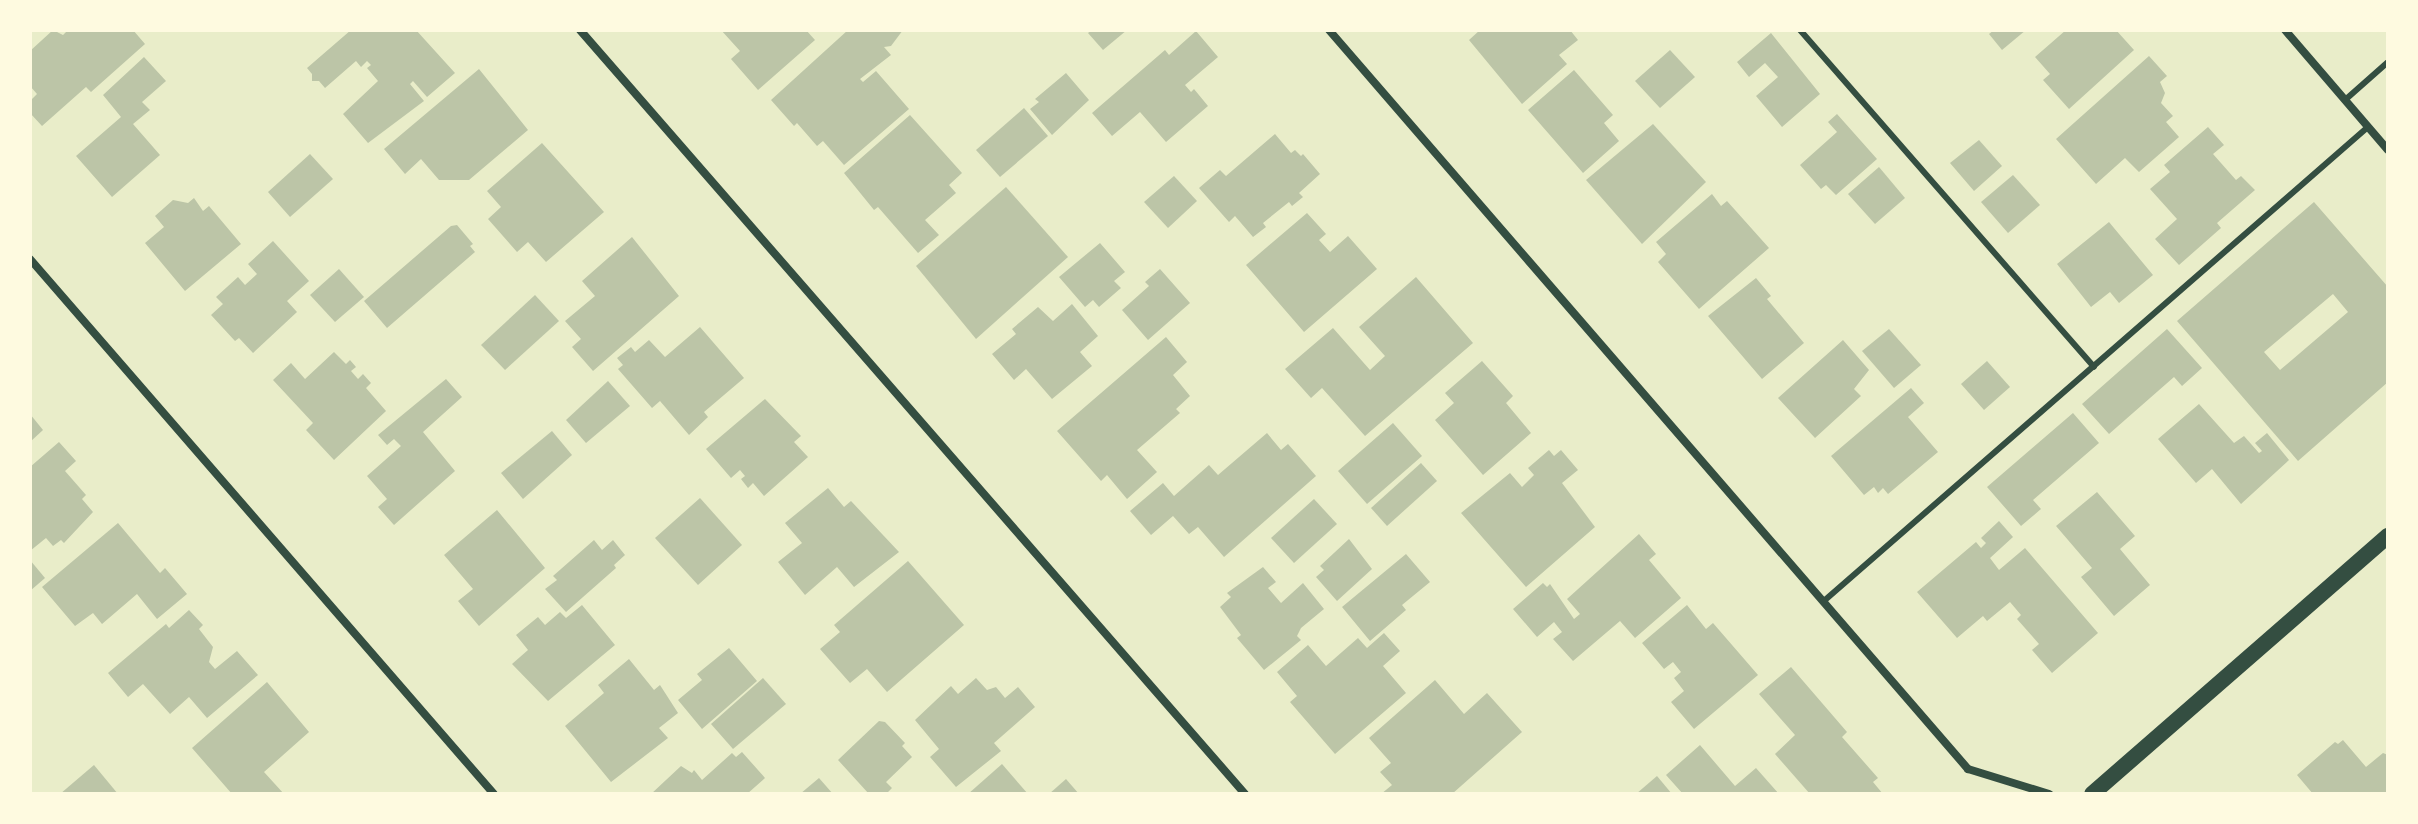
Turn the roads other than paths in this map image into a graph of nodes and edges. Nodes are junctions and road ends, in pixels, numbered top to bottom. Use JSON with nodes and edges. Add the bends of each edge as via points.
{"nodes":[{"id":1,"x":580,"y":30,"type":"edge"},
{"id":2,"x":1329,"y":30,"type":"edge"},
{"id":3,"x":1800,"y":30,"type":"edge"},
{"id":4,"x":2285,"y":30,"type":"edge"},
{"id":5,"x":2388,"y":62,"type":"edge"},
{"id":6,"x":2345,"y":100,"type":"junction"},
{"id":7,"x":2368,"y":127,"type":"junction"},
{"id":8,"x":2388,"y":150,"type":"edge"},
{"id":9,"x":30,"y":259,"type":"edge"},
{"id":10,"x":2094,"y":367,"type":"junction"},
{"id":11,"x":2388,"y":536,"type":"edge"},
{"id":12,"x":1825,"y":600,"type":"junction"},
{"id":13,"x":494,"y":794,"type":"edge"},
{"id":14,"x":1245,"y":794,"type":"edge"},
{"id":15,"x":2049,"y":794,"type":"edge"},
{"id":16,"x":2092,"y":794,"type":"edge"}],
"edges":[{"from":1,"to":14,"type":"street"},
{"from":2,"to":12,"type":"street"},
{"from":3,"to":10,"type":"lane"},
{"from":4,"to":6,"type":"street"},
{"from":5,"to":6,"type":"lane"},
{"from":6,"to":7,"type":"street"},
{"from":7,"to":8,"type":"street"},
{"from":7,"to":10,"type":"lane"},
{"from":9,"to":13,"type":"street"},
{"from":10,"to":12,"type":"lane"},
{"from":11,"to":16,"type":"main road"},
{"from":12,"to":15,"type":"street","via":[[1968,769]]}]}
